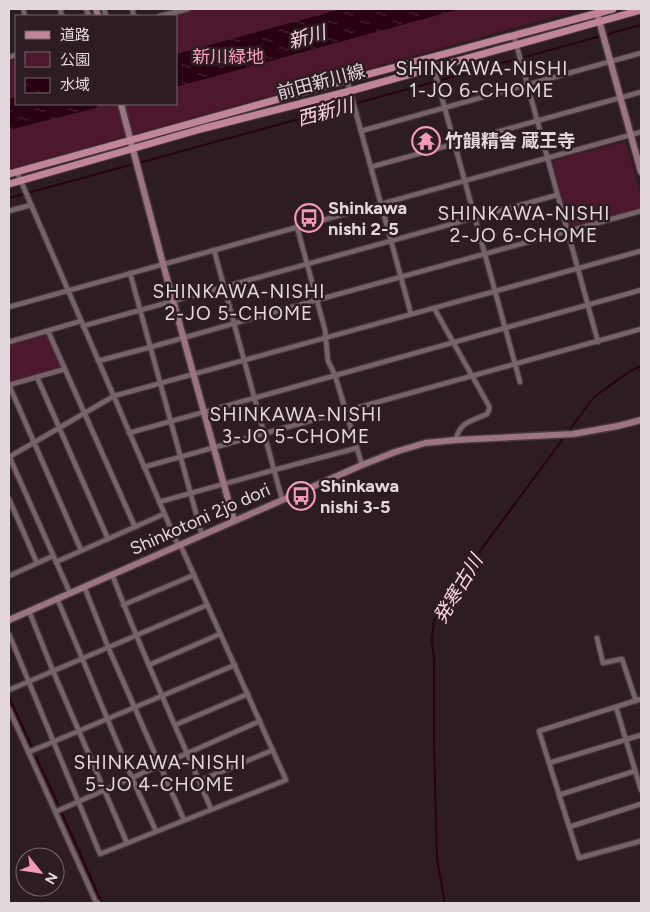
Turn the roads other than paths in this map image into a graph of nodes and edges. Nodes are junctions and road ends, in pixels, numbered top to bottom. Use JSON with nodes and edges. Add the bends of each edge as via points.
{"nodes":[{"id":1,"x":188,"y":9,"type":"edge"},
{"id":2,"x":612,"y":9,"type":"edge"},
{"id":3,"x":641,"y":10,"type":"edge"},
{"id":4,"x":170,"y":11,"type":"edge"},
{"id":5,"x":598,"y":13,"type":"junction"},
{"id":6,"x":600,"y":22,"type":"junction"},
{"id":7,"x":514,"y":36,"type":"junction"},
{"id":8,"x":516,"y":45,"type":"junction"},
{"id":9,"x":641,"y":54,"type":"edge"},
{"id":10,"x":431,"y":58,"type":"junction"},
{"id":11,"x":611,"y":62,"type":"junction"},
{"id":12,"x":433,"y":68,"type":"junction"},
{"id":13,"x":347,"y":80,"type":"junction"},
{"id":14,"x":527,"y":85,"type":"junction"},
{"id":15,"x":350,"y":91,"type":"junction"},
{"id":16,"x":641,"y":92,"type":"edge"},
{"id":17,"x":621,"y":98,"type":"junction"},
{"id":18,"x":121,"y":105,"type":"edge"},
{"id":19,"x":444,"y":108,"type":"junction"},
{"id":20,"x":538,"y":121,"type":"junction"},
{"id":21,"x":361,"y":131,"type":"junction"},
{"id":22,"x":641,"y":132,"type":"edge"},
{"id":23,"x":631,"y":135,"type":"junction"},
{"id":24,"x":131,"y":140,"type":"junction"},
{"id":25,"x":454,"y":144,"type":"junction"},
{"id":26,"x":134,"y":149,"type":"junction"},
{"id":27,"x":548,"y":158,"type":"junction"},
{"id":28,"x":371,"y":167,"type":"junction"},
{"id":29,"x":17,"y":172,"type":"junction"},
{"id":30,"x":641,"y":172,"type":"edge"},
{"id":31,"x":9,"y":174,"type":"edge"},
{"id":32,"x":20,"y":181,"type":"junction"},
{"id":33,"x":465,"y":181,"type":"junction"},
{"id":34,"x":9,"y":184,"type":"edge"},
{"id":35,"x":558,"y":195,"type":"junction"},
{"id":36,"x":30,"y":203,"type":"junction"},
{"id":37,"x":380,"y":204,"type":"junction"},
{"id":38,"x":9,"y":211,"type":"edge"},
{"id":39,"x":641,"y":212,"type":"edge"},
{"id":40,"x":475,"y":218,"type":"junction"},
{"id":41,"x":297,"y":227,"type":"junction"},
{"id":42,"x":568,"y":232,"type":"junction"},
{"id":43,"x":391,"y":241,"type":"junction"},
{"id":44,"x":214,"y":250,"type":"junction"},
{"id":45,"x":641,"y":250,"type":"edge"},
{"id":46,"x":484,"y":254,"type":"junction"},
{"id":47,"x":163,"y":264,"type":"junction"},
{"id":48,"x":307,"y":264,"type":"junction"},
{"id":49,"x":578,"y":268,"type":"junction"},
{"id":50,"x":130,"y":273,"type":"junction"},
{"id":51,"x":401,"y":277,"type":"junction"},
{"id":52,"x":224,"y":288,"type":"junction"},
{"id":53,"x":67,"y":290,"type":"junction"},
{"id":54,"x":641,"y":290,"type":"edge"},
{"id":55,"x":495,"y":291,"type":"junction"},
{"id":56,"x":317,"y":300,"type":"junction"},
{"id":57,"x":173,"y":302,"type":"junction"},
{"id":58,"x":588,"y":305,"type":"junction"},
{"id":59,"x":9,"y":306,"type":"edge"},
{"id":60,"x":434,"y":308,"type":"junction"},
{"id":61,"x":141,"y":311,"type":"junction"},
{"id":62,"x":411,"y":314,"type":"junction"},
{"id":63,"x":81,"y":321,"type":"junction"},
{"id":64,"x":234,"y":324,"type":"junction"},
{"id":65,"x":83,"y":326,"type":"junction"},
{"id":66,"x":506,"y":328,"type":"junction"},
{"id":67,"x":641,"y":330,"type":"edge"},
{"id":68,"x":48,"y":331,"type":"junction"},
{"id":69,"x":184,"y":338,"type":"junction"},
{"id":70,"x":326,"y":338,"type":"junction"},
{"id":71,"x":9,"y":342,"type":"edge"},
{"id":72,"x":453,"y":342,"type":"junction"},
{"id":73,"x":598,"y":342,"type":"junction"},
{"id":74,"x":151,"y":348,"type":"junction"},
{"id":75,"x":244,"y":360,"type":"junction"},
{"id":76,"x":98,"y":361,"type":"junction"},
{"id":77,"x":516,"y":364,"type":"junction"},
{"id":78,"x":65,"y":369,"type":"junction"},
{"id":79,"x":194,"y":374,"type":"junction"},
{"id":80,"x":335,"y":375,"type":"junction"},
{"id":81,"x":37,"y":377,"type":"junction"},
{"id":82,"x":472,"y":377,"type":"junction"},
{"id":83,"x":520,"y":382,"type":"dead end"},
{"id":84,"x":161,"y":383,"type":"junction"},
{"id":85,"x":114,"y":396,"type":"junction"},
{"id":86,"x":254,"y":398,"type":"junction"},
{"id":87,"x":204,"y":412,"type":"junction"},
{"id":88,"x":346,"y":412,"type":"junction"},
{"id":89,"x":85,"y":413,"type":"junction"},
{"id":90,"x":641,"y":420,"type":"edge"},
{"id":91,"x":171,"y":421,"type":"junction"},
{"id":92,"x":60,"y":428,"type":"junction"},
{"id":93,"x":129,"y":433,"type":"junction"},
{"id":94,"x":264,"y":434,"type":"junction"},
{"id":95,"x":456,"y":440,"type":"junction"},
{"id":96,"x":34,"y":442,"type":"junction"},
{"id":97,"x":214,"y":448,"type":"junction"},
{"id":98,"x":357,"y":448,"type":"junction"},
{"id":99,"x":9,"y":457,"type":"edge"},
{"id":100,"x":181,"y":457,"type":"junction"},
{"id":101,"x":362,"y":464,"type":"junction"},
{"id":102,"x":144,"y":467,"type":"junction"},
{"id":103,"x":274,"y":470,"type":"junction"},
{"id":104,"x":224,"y":484,"type":"junction"},
{"id":105,"x":191,"y":494,"type":"junction"},
{"id":106,"x":9,"y":499,"type":"edge"},
{"id":107,"x":282,"y":500,"type":"junction"},
{"id":108,"x":159,"y":502,"type":"junction"},
{"id":109,"x":164,"y":514,"type":"junction"},
{"id":110,"x":234,"y":521,"type":"junction"},
{"id":111,"x":135,"y":527,"type":"junction"},
{"id":112,"x":202,"y":534,"type":"junction"},
{"id":113,"x":108,"y":539,"type":"junction"},
{"id":114,"x":179,"y":544,"type":"junction"},
{"id":115,"x":81,"y":550,"type":"junction"},
{"id":116,"x":53,"y":556,"type":"junction"},
{"id":117,"x":56,"y":562,"type":"junction"},
{"id":118,"x":37,"y":563,"type":"junction"},
{"id":119,"x":112,"y":574,"type":"junction"},
{"id":120,"x":9,"y":575,"type":"edge"},
{"id":121,"x":194,"y":575,"type":"junction"},
{"id":122,"x":84,"y":586,"type":"junction"},
{"id":123,"x":70,"y":593,"type":"junction"},
{"id":124,"x":57,"y":598,"type":"junction"},
{"id":125,"x":123,"y":605,"type":"junction"},
{"id":126,"x":207,"y":605,"type":"junction"},
{"id":127,"x":29,"y":611,"type":"junction"},
{"id":128,"x":9,"y":620,"type":"edge"},
{"id":129,"x":9,"y":634,"type":"edge"},
{"id":130,"x":220,"y":634,"type":"junction"},
{"id":131,"x":136,"y":635,"type":"junction"},
{"id":132,"x":597,"y":638,"type":"dead end"},
{"id":133,"x":108,"y":647,"type":"junction"},
{"id":134,"x":82,"y":658,"type":"junction"},
{"id":135,"x":149,"y":665,"type":"junction"},
{"id":136,"x":234,"y":665,"type":"junction"},
{"id":137,"x":53,"y":671,"type":"junction"},
{"id":138,"x":28,"y":681,"type":"junction"},
{"id":139,"x":9,"y":690,"type":"edge"},
{"id":140,"x":248,"y":694,"type":"junction"},
{"id":141,"x":162,"y":696,"type":"junction"},
{"id":142,"x":638,"y":700,"type":"edge"},
{"id":143,"x":135,"y":707,"type":"junction"},
{"id":144,"x":616,"y":707,"type":"junction"},
{"id":145,"x":9,"y":709,"type":"edge"},
{"id":146,"x":108,"y":719,"type":"junction"},
{"id":147,"x":260,"y":722,"type":"junction"},
{"id":148,"x":175,"y":725,"type":"junction"},
{"id":149,"x":79,"y":731,"type":"junction"},
{"id":150,"x":641,"y":735,"type":"edge"},
{"id":151,"x":626,"y":740,"type":"junction"},
{"id":152,"x":54,"y":741,"type":"junction"},
{"id":153,"x":273,"y":750,"type":"junction"},
{"id":154,"x":29,"y":752,"type":"junction"},
{"id":155,"x":188,"y":753,"type":"junction"},
{"id":156,"x":549,"y":763,"type":"junction"},
{"id":157,"x":159,"y":766,"type":"junction"},
{"id":158,"x":635,"y":771,"type":"junction"},
{"id":159,"x":132,"y":778,"type":"junction"},
{"id":160,"x":199,"y":781,"type":"junction"},
{"id":161,"x":104,"y":790,"type":"junction"},
{"id":162,"x":641,"y":790,"type":"edge"},
{"id":163,"x":559,"y":795,"type":"junction"},
{"id":164,"x":78,"y":802,"type":"junction"},
{"id":165,"x":641,"y":804,"type":"edge"},
{"id":166,"x":211,"y":809,"type":"junction"},
{"id":167,"x":56,"y":812,"type":"junction"},
{"id":168,"x":184,"y":820,"type":"junction"},
{"id":169,"x":569,"y":827,"type":"junction"},
{"id":170,"x":156,"y":831,"type":"junction"},
{"id":171,"x":641,"y":841,"type":"edge"},
{"id":172,"x":127,"y":843,"type":"junction"},
{"id":173,"x":96,"y":902,"type":"edge"},
{"id":174,"x":88,"y":903,"type":"edge"}],
"edges":[{"from":1,"to":4,"type":"street"},
{"from":2,"to":5,"type":"main road","name":"前田新川線"},
{"from":3,"to":6,"type":"main road","name":"前田新川線"},
{"from":5,"to":6,"type":"street"},
{"from":5,"to":7,"type":"main road","name":"前田新川線"},
{"from":6,"to":8,"type":"main road","name":"前田新川線"},
{"from":6,"to":11,"type":"street"},
{"from":7,"to":8,"type":"street"},
{"from":7,"to":10,"type":"main road","name":"前田新川線"},
{"from":8,"to":12,"type":"main road","name":"前田新川線"},
{"from":8,"to":14,"type":"street"},
{"from":9,"to":11,"type":"street"},
{"from":10,"to":12,"type":"street"},
{"from":10,"to":13,"type":"main road","name":"前田新川線"},
{"from":11,"to":14,"type":"street"},
{"from":11,"to":17,"type":"street"},
{"from":12,"to":15,"type":"main road","name":"前田新川線"},
{"from":12,"to":19,"type":"street"},
{"from":13,"to":15,"type":"street"},
{"from":13,"to":24,"type":"main road","name":"前田新川線"},
{"from":14,"to":19,"type":"street"},
{"from":14,"to":20,"type":"street"},
{"from":15,"to":21,"type":"street"},
{"from":15,"to":26,"type":"main road","name":"前田新川線"},
{"from":16,"to":17,"type":"street"},
{"from":17,"to":20,"type":"street"},
{"from":17,"to":23,"type":"street"},
{"from":18,"to":24,"type":"street"},
{"from":19,"to":21,"type":"street"},
{"from":19,"to":25,"type":"street"},
{"from":20,"to":25,"type":"street"},
{"from":20,"to":27,"type":"street"},
{"from":21,"to":28,"type":"street"},
{"from":22,"to":23,"type":"street"},
{"from":23,"to":27,"type":"street"},
{"from":23,"to":30,"type":"street"},
{"from":24,"to":26,"type":"street"},
{"from":24,"to":29,"type":"main road","name":"前田新川線"},
{"from":25,"to":28,"type":"street"},
{"from":25,"to":33,"type":"street"},
{"from":26,"to":32,"type":"main road","name":"前田新川線"},
{"from":26,"to":47,"type":"street"},
{"from":27,"to":33,"type":"street"},
{"from":27,"to":35,"type":"street"},
{"from":28,"to":37,"type":"street"},
{"from":29,"to":31,"type":"main road","name":"前田新川線"},
{"from":29,"to":32,"type":"street"},
{"from":32,"to":34,"type":"main road","name":"前田新川線"},
{"from":32,"to":36,"type":"street"},
{"from":33,"to":37,"type":"street"},
{"from":33,"to":40,"type":"street"},
{"from":35,"to":40,"type":"street"},
{"from":35,"to":42,"type":"street"},
{"from":36,"to":38,"type":"street"},
{"from":36,"to":53,"type":"street"},
{"from":37,"to":41,"type":"street"},
{"from":37,"to":43,"type":"street"},
{"from":39,"to":42,"type":"street"},
{"from":40,"to":43,"type":"street"},
{"from":40,"to":46,"type":"street"},
{"from":41,"to":44,"type":"street"},
{"from":41,"to":48,"type":"street"},
{"from":42,"to":46,"type":"street"},
{"from":42,"to":49,"type":"street"},
{"from":43,"to":48,"type":"street"},
{"from":43,"to":51,"type":"street"},
{"from":44,"to":47,"type":"street"},
{"from":44,"to":52,"type":"street"},
{"from":45,"to":49,"type":"street"},
{"from":46,"to":51,"type":"street"},
{"from":46,"to":55,"type":"street"},
{"from":47,"to":50,"type":"street"},
{"from":47,"to":57,"type":"street"},
{"from":48,"to":52,"type":"street"},
{"from":48,"to":56,"type":"street"},
{"from":49,"to":55,"type":"street"},
{"from":49,"to":58,"type":"street"},
{"from":50,"to":53,"type":"street"},
{"from":50,"to":61,"type":"street"},
{"from":51,"to":56,"type":"street"},
{"from":51,"to":62,"type":"street"},
{"from":52,"to":57,"type":"street"},
{"from":52,"to":64,"type":"street"},
{"from":53,"to":59,"type":"street"},
{"from":53,"to":63,"type":"street"},
{"from":54,"to":58,"type":"street"},
{"from":55,"to":60,"type":"street"},
{"from":55,"to":66,"type":"street"},
{"from":56,"to":64,"type":"street"},
{"from":56,"to":70,"type":"street"},
{"from":57,"to":61,"type":"street"},
{"from":57,"to":69,"type":"street"},
{"from":58,"to":66,"type":"street"},
{"from":58,"to":73,"type":"street"},
{"from":60,"to":62,"type":"street"},
{"from":60,"to":72,"type":"street"},
{"from":61,"to":65,"type":"street"},
{"from":61,"to":74,"type":"street"},
{"from":62,"to":70,"type":"street"},
{"from":63,"to":65,"type":"street"},
{"from":63,"to":68,"type":"street"},
{"from":64,"to":69,"type":"street"},
{"from":64,"to":75,"type":"street"},
{"from":65,"to":76,"type":"street"},
{"from":66,"to":72,"type":"street"},
{"from":66,"to":77,"type":"street"},
{"from":67,"to":73,"type":"street"},
{"from":68,"to":71,"type":"street"},
{"from":68,"to":78,"type":"street"},
{"from":69,"to":74,"type":"street"},
{"from":69,"to":79,"type":"street"},
{"from":70,"to":75,"type":"street"},
{"from":70,"to":80,"type":"street","via":[[328,361]]},
{"from":72,"to":80,"type":"street"},
{"from":72,"to":82,"type":"street"},
{"from":73,"to":77,"type":"street"},
{"from":74,"to":76,"type":"street"},
{"from":74,"to":84,"type":"street"},
{"from":75,"to":79,"type":"street"},
{"from":75,"to":86,"type":"street"},
{"from":76,"to":85,"type":"street"},
{"from":77,"to":82,"type":"street"},
{"from":77,"to":83,"type":"street"},
{"from":78,"to":81,"type":"street"},
{"from":78,"to":89,"type":"street"},
{"from":79,"to":84,"type":"street"},
{"from":79,"to":87,"type":"street"},
{"from":80,"to":86,"type":"street"},
{"from":80,"to":88,"type":"street"},
{"from":81,"to":92,"type":"street"},
{"from":81,"to":96,"type":"street","via":[[9,385]]},
{"from":82,"to":88,"type":"street"},
{"from":82,"to":95,"type":"street","via":[[489,410],[461,426]]},
{"from":84,"to":85,"type":"street"},
{"from":84,"to":91,"type":"street"},
{"from":85,"to":89,"type":"street"},
{"from":85,"to":93,"type":"street"},
{"from":86,"to":87,"type":"street"},
{"from":86,"to":94,"type":"street"},
{"from":87,"to":91,"type":"street"},
{"from":87,"to":97,"type":"street"},
{"from":88,"to":94,"type":"street"},
{"from":88,"to":98,"type":"street"},
{"from":89,"to":92,"type":"street"},
{"from":89,"to":111,"type":"street"},
{"from":90,"to":95,"type":"street","name":"Shinkotoni 2jo dori","via":[[573,434]]},
{"from":91,"to":93,"type":"street"},
{"from":91,"to":100,"type":"street"},
{"from":92,"to":96,"type":"street"},
{"from":92,"to":113,"type":"street"},
{"from":93,"to":102,"type":"street"},
{"from":94,"to":97,"type":"street"},
{"from":94,"to":103,"type":"street"},
{"from":95,"to":101,"type":"street","name":"Shinkotoni 2jo dori","via":[[425,444]]},
{"from":96,"to":99,"type":"street"},
{"from":96,"to":115,"type":"street"},
{"from":97,"to":100,"type":"street"},
{"from":97,"to":104,"type":"street"},
{"from":98,"to":101,"type":"street"},
{"from":98,"to":103,"type":"street"},
{"from":99,"to":116,"type":"street"},
{"from":100,"to":102,"type":"street"},
{"from":100,"to":105,"type":"street"},
{"from":101,"to":107,"type":"street","name":"Shinkotoni 2jo dori"},
{"from":102,"to":108,"type":"street"},
{"from":103,"to":104,"type":"street"},
{"from":103,"to":107,"type":"street"},
{"from":104,"to":105,"type":"street"},
{"from":104,"to":110,"type":"street"},
{"from":105,"to":108,"type":"street"},
{"from":105,"to":112,"type":"street"},
{"from":106,"to":118,"type":"street"},
{"from":107,"to":110,"type":"street","name":"Shinkotoni 2jo dori"},
{"from":108,"to":109,"type":"street"},
{"from":109,"to":111,"type":"street"},
{"from":109,"to":114,"type":"street"},
{"from":110,"to":112,"type":"street","name":"Shinkotoni 2jo dori"},
{"from":111,"to":113,"type":"street"},
{"from":112,"to":114,"type":"street","name":"Shinkotoni 2jo dori"},
{"from":113,"to":115,"type":"street"},
{"from":114,"to":119,"type":"street","name":"Shinkotoni 2jo dori"},
{"from":114,"to":121,"type":"street"},
{"from":115,"to":117,"type":"street"},
{"from":116,"to":117,"type":"street"},
{"from":116,"to":118,"type":"street"},
{"from":117,"to":123,"type":"street"},
{"from":118,"to":120,"type":"street"},
{"from":119,"to":122,"type":"street","name":"Shinkotoni 2jo dori"},
{"from":119,"to":125,"type":"street"},
{"from":121,"to":125,"type":"street"},
{"from":121,"to":126,"type":"street"},
{"from":122,"to":123,"type":"street","name":"Shinkotoni 2jo dori"},
{"from":122,"to":133,"type":"street"},
{"from":123,"to":124,"type":"street","name":"Shinkotoni 2jo dori"},
{"from":124,"to":127,"type":"street","name":"Shinkotoni 2jo dori"},
{"from":124,"to":134,"type":"street"},
{"from":125,"to":131,"type":"street"},
{"from":126,"to":130,"type":"street"},
{"from":126,"to":131,"type":"street"},
{"from":127,"to":128,"type":"street","name":"Shinkotoni 2jo dori"},
{"from":127,"to":137,"type":"street"},
{"from":129,"to":138,"type":"street"},
{"from":130,"to":135,"type":"street"},
{"from":130,"to":136,"type":"street"},
{"from":131,"to":133,"type":"street"},
{"from":131,"to":135,"type":"street"},
{"from":132,"to":142,"type":"street","via":[[603,663],[622,659]]},
{"from":133,"to":134,"type":"street"},
{"from":133,"to":143,"type":"street"},
{"from":134,"to":137,"type":"street"},
{"from":134,"to":146,"type":"street"},
{"from":135,"to":141,"type":"street"},
{"from":136,"to":140,"type":"street"},
{"from":136,"to":141,"type":"street"},
{"from":137,"to":138,"type":"street"},
{"from":137,"to":149,"type":"street"},
{"from":138,"to":139,"type":"street"},
{"from":138,"to":152,"type":"street"},
{"from":140,"to":147,"type":"street"},
{"from":140,"to":148,"type":"street"},
{"from":141,"to":143,"type":"street"},
{"from":141,"to":148,"type":"street"},
{"from":142,"to":144,"type":"street"},
{"from":143,"to":146,"type":"street"},
{"from":143,"to":157,"type":"street"},
{"from":144,"to":151,"type":"street"},
{"from":144,"to":156,"type":"street","via":[[539,731]]},
{"from":145,"to":154,"type":"street"},
{"from":146,"to":149,"type":"street"},
{"from":146,"to":159,"type":"street"},
{"from":147,"to":153,"type":"street"},
{"from":147,"to":155,"type":"street"},
{"from":148,"to":155,"type":"street"},
{"from":149,"to":152,"type":"street"},
{"from":149,"to":161,"type":"street"},
{"from":150,"to":151,"type":"street"},
{"from":151,"to":156,"type":"street"},
{"from":151,"to":158,"type":"street"},
{"from":152,"to":154,"type":"street"},
{"from":152,"to":164,"type":"street"},
{"from":153,"to":160,"type":"street"},
{"from":153,"to":166,"type":"street","via":[[286,780]]},
{"from":154,"to":167,"type":"street"},
{"from":155,"to":157,"type":"street"},
{"from":155,"to":160,"type":"street"},
{"from":156,"to":163,"type":"street"},
{"from":157,"to":159,"type":"street"},
{"from":157,"to":168,"type":"street"},
{"from":158,"to":162,"type":"street"},
{"from":158,"to":163,"type":"street"},
{"from":159,"to":161,"type":"street"},
{"from":159,"to":170,"type":"street"},
{"from":160,"to":166,"type":"street"},
{"from":161,"to":164,"type":"street"},
{"from":161,"to":172,"type":"street"},
{"from":163,"to":169,"type":"street"},
{"from":164,"to":167,"type":"street"},
{"from":164,"to":172,"type":"street","via":[[100,854]]},
{"from":165,"to":169,"type":"street"},
{"from":166,"to":168,"type":"street"},
{"from":167,"to":173,"type":"street"},
{"from":168,"to":170,"type":"street"},
{"from":169,"to":171,"type":"street","via":[[579,858]]},
{"from":170,"to":172,"type":"street"},
{"from":173,"to":174,"type":"street"}]}
